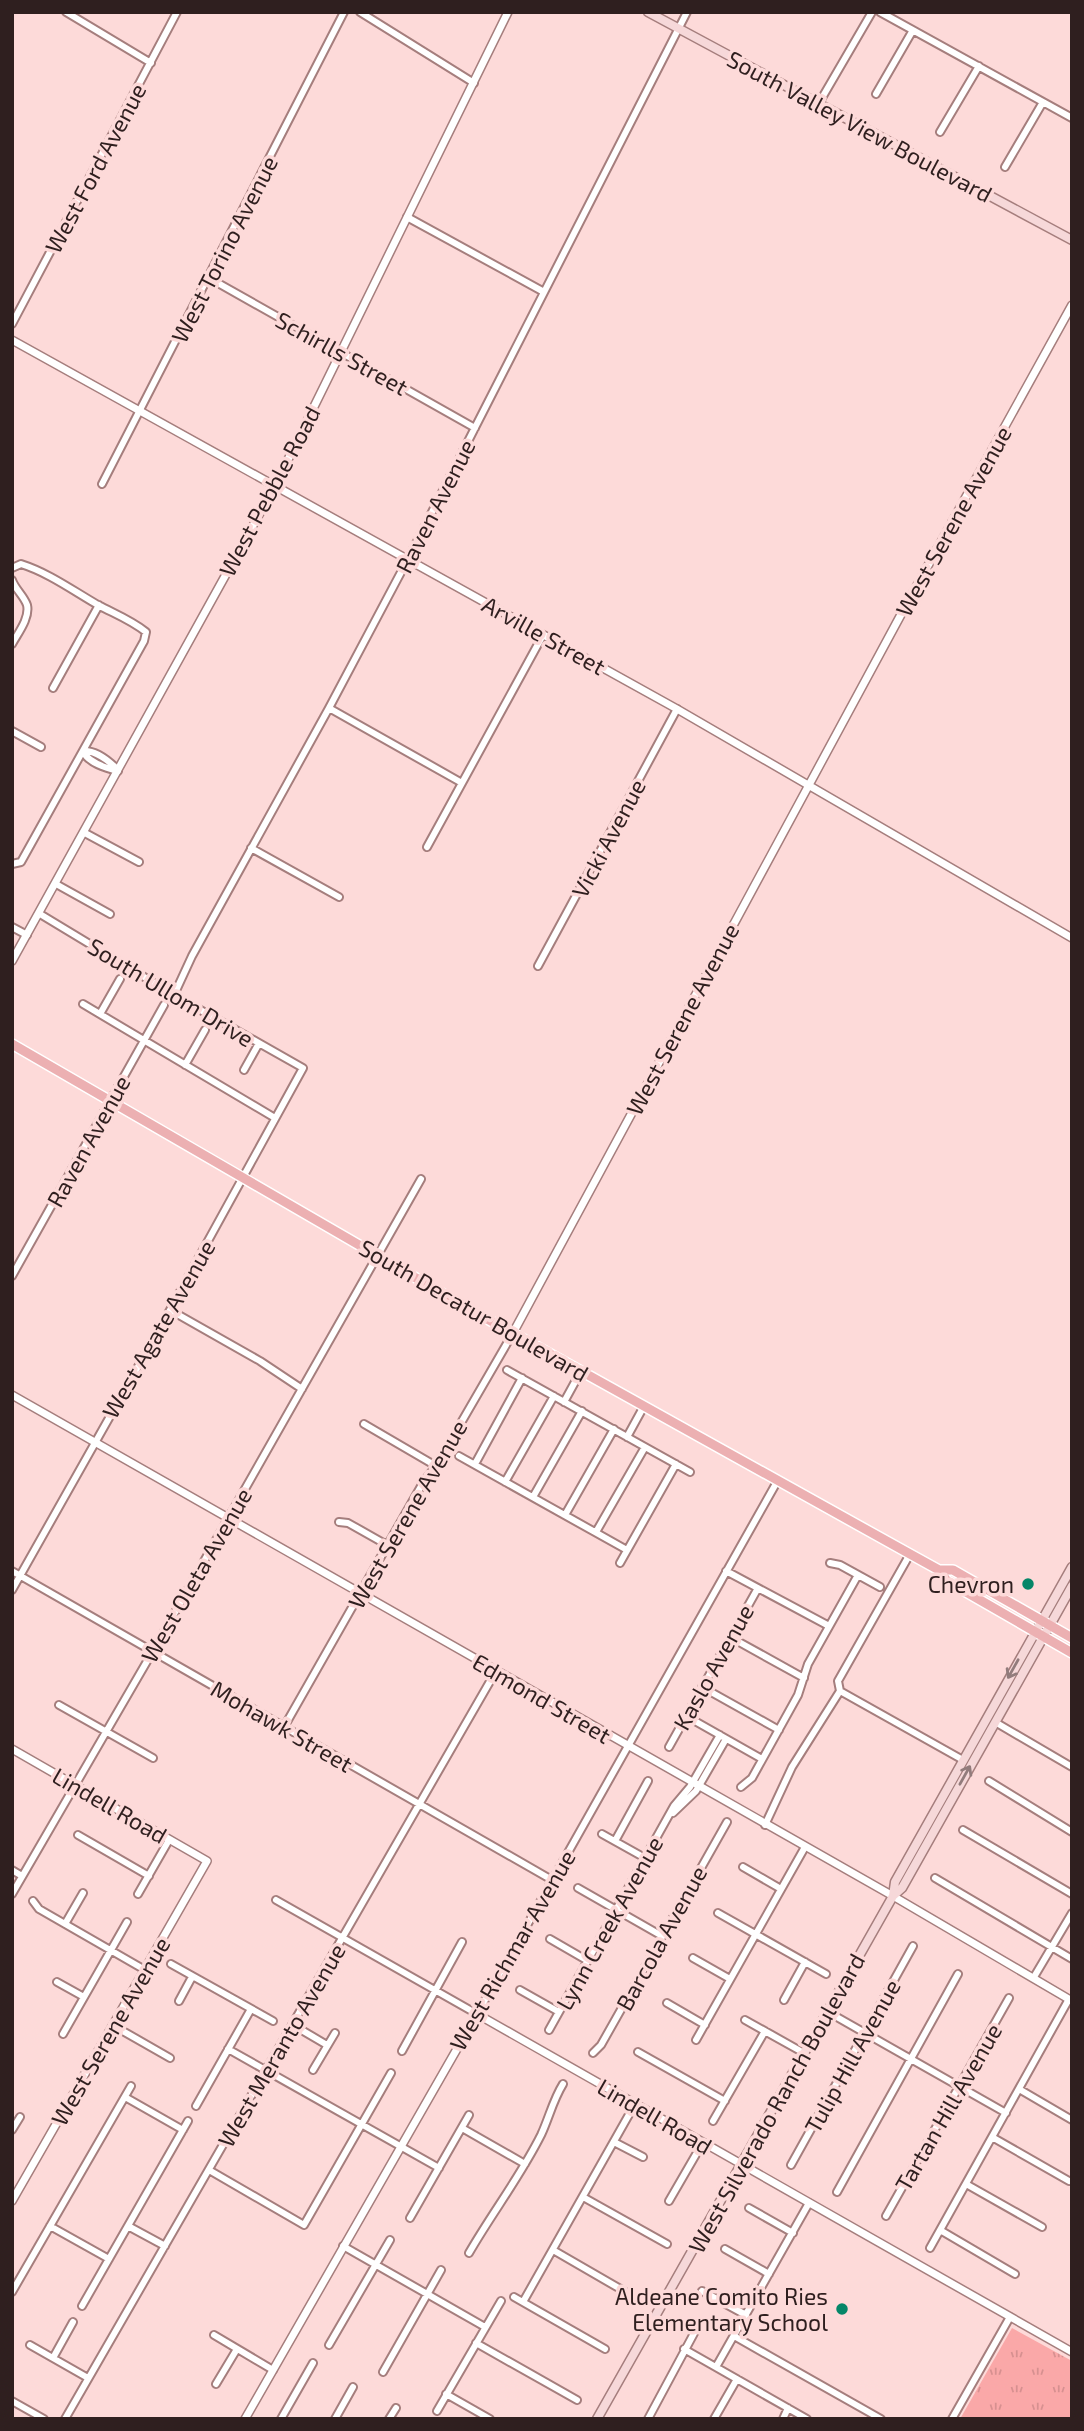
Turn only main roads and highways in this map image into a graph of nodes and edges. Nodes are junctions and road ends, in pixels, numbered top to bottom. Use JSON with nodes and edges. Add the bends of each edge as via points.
{"nodes":[{"id":1,"x":648,"y":12,"type":"edge"},
{"id":2,"x":1072,"y":240,"type":"edge"},
{"id":3,"x":12,"y":1044,"type":"edge"},
{"id":4,"x":1072,"y":1567,"type":"edge"},
{"id":5,"x":939,"y":1570,"type":"junction"},
{"id":6,"x":1072,"y":1586,"type":"edge"},
{"id":7,"x":1046,"y":1621,"type":"junction"},
{"id":8,"x":1035,"y":1630,"type":"junction"},
{"id":9,"x":1044,"y":1636,"type":"junction"},
{"id":10,"x":1072,"y":1638,"type":"edge"},
{"id":11,"x":1072,"y":1653,"type":"edge"},
{"id":12,"x":892,"y":1896,"type":"junction"},
{"id":13,"x":597,"y":2419,"type":"edge"}],
"edges":[{"from":1,"to":2,"type":"main road","name":"South Valley View Boulevard"},
{"from":3,"to":5,"type":"main road","name":"South Decatur Boulevard","via":[[377,1256]]},
{"from":4,"to":7,"type":"main road","name":"West Silverado Ranch Boulevard"},
{"from":5,"to":7,"type":"main road","name":"South Decatur Boulevard","via":[[953,1570]]},
{"from":5,"to":8,"type":"main road","name":"South Decatur Boulevard","via":[[947,1581]]},
{"from":6,"to":7,"type":"main road","name":"West Silverado Ranch Boulevard"},
{"from":7,"to":8,"type":"main road","name":"West Silverado Ranch Boulevard"},
{"from":7,"to":9,"type":"main road","name":"West Silverado Ranch Boulevard"},
{"from":7,"to":10,"type":"main road","name":"South Decatur Boulevard"},
{"from":8,"to":9,"type":"main road","name":"South Decatur Boulevard"},
{"from":8,"to":12,"type":"main road","name":"West Silverado Ranch Boulevard","one_way":true,"via":[[895,1882]]},
{"from":9,"to":11,"type":"main road","name":"South Decatur Boulevard"},
{"from":12,"to":9,"type":"main road","name":"West Silverado Ranch Boulevard","one_way":true,"via":[[902,1888]]},
{"from":12,"to":13,"type":"main road","name":"West Silverado Ranch Boulevard"}]}
